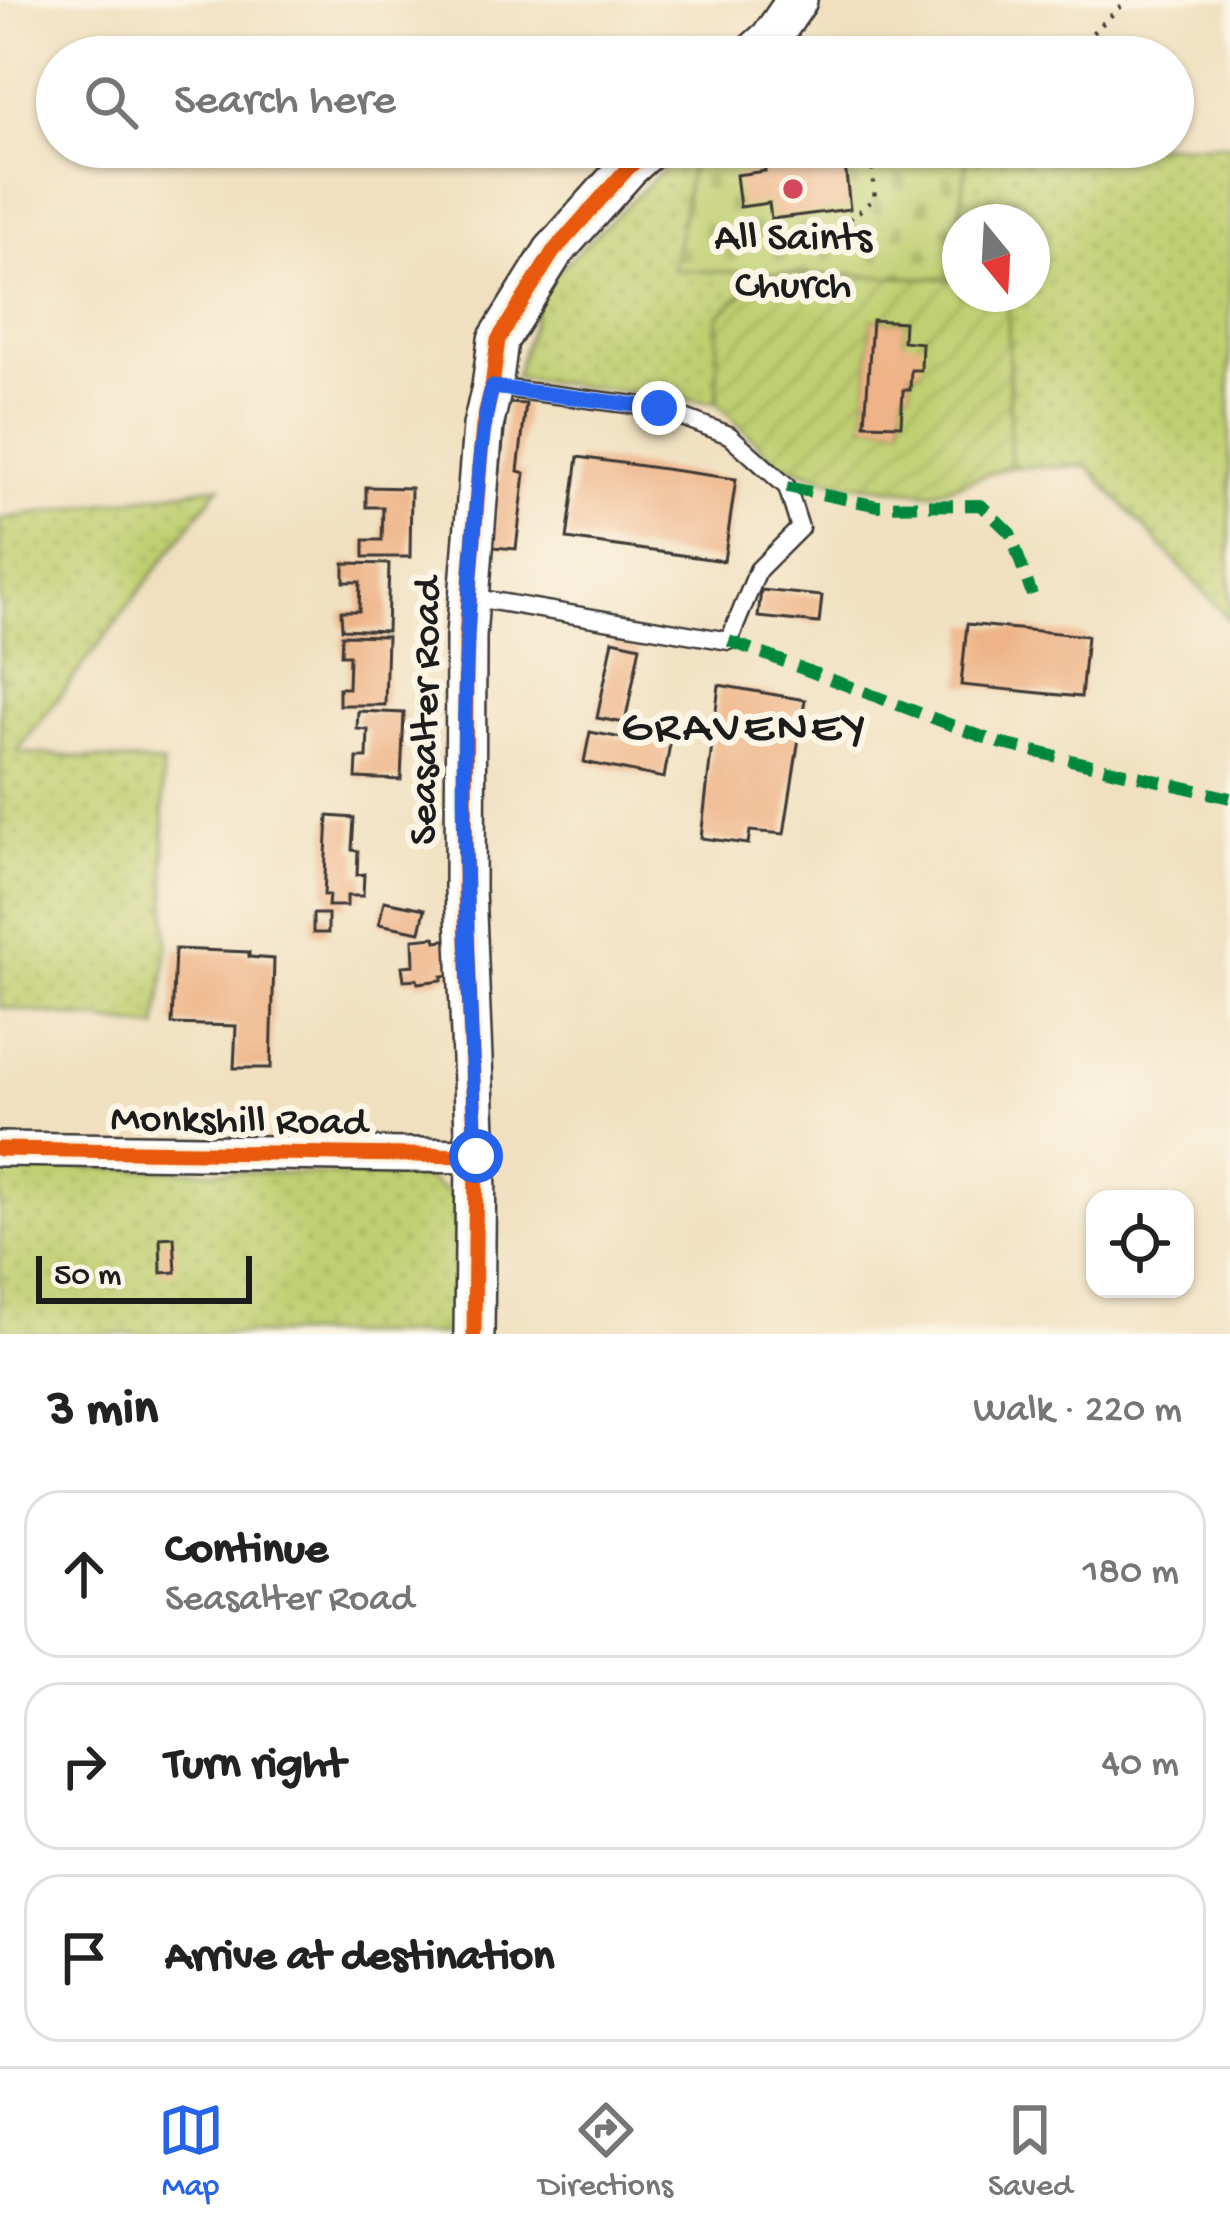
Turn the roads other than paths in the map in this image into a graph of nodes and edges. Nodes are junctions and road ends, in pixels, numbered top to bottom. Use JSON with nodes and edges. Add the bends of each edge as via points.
{"nodes":[{"id":1,"x":797,"y":0,"type":"edge"},
{"id":2,"x":772,"y":36,"type":"edge"},
{"id":3,"x":628,"y":168,"type":"edge"},
{"id":4,"x":492,"y":387,"type":"junction"},
{"id":5,"x":469,"y":597,"type":"junction"},
{"id":6,"x":0,"y":1149,"type":"edge"},
{"id":7,"x":476,"y":1156,"type":"junction"},
{"id":8,"x":473,"y":1334,"type":"edge"}],
"edges":[{"from":1,"to":2,"type":"street"},
{"from":3,"to":4,"type":"street","name":"Seasalter Road","via":[[553,252],[498,340]]},
{"from":4,"to":5,"type":"street","name":"Seasalter Road"},
{"from":4,"to":5,"type":"lane","via":[[659,408],[729,435],[787,487],[800,528],[758,570],[729,641]]},
{"from":5,"to":7,"type":"street","name":"Seasalter Road","via":[[466,890]]},
{"from":6,"to":7,"type":"street","name":"Monkshill Road"},
{"from":7,"to":8,"type":"street","name":"Seasalter Road"}]}
